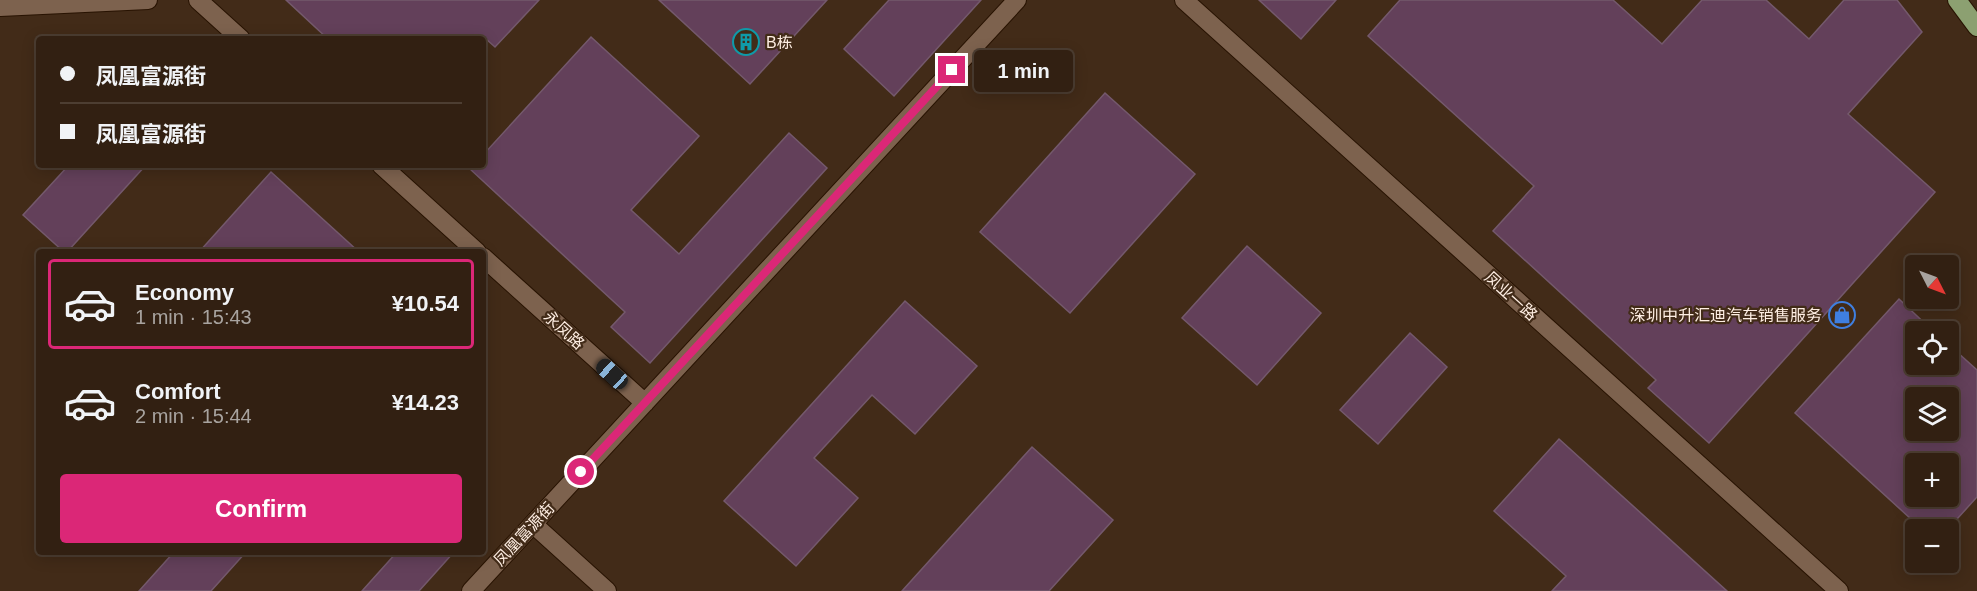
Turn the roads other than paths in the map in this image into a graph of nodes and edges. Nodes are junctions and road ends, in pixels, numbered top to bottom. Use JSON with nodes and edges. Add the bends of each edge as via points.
{"nodes":[{"id":1,"x":148,"y":0,"type":"edge"},
{"id":2,"x":198,"y":0,"type":"edge"},
{"id":3,"x":1017,"y":0,"type":"edge"},
{"id":4,"x":1184,"y":0,"type":"edge"},
{"id":5,"x":1957,"y":0,"type":"edge"},
{"id":6,"x":0,"y":7,"type":"edge"},
{"id":7,"x":1977,"y":27,"type":"edge"},
{"id":8,"x":238,"y":36,"type":"edge"},
{"id":9,"x":384,"y":168,"type":"edge"},
{"id":10,"x":474,"y":249,"type":"edge"},
{"id":11,"x":486,"y":260,"type":"edge"},
{"id":12,"x":645,"y":403,"type":"junction"},
{"id":13,"x":533,"y":524,"type":"junction"},
{"id":14,"x":471,"y":591,"type":"edge"},
{"id":15,"x":607,"y":591,"type":"edge"},
{"id":16,"x":1839,"y":591,"type":"edge"}],
"edges":[{"from":1,"to":6,"type":"street"},
{"from":2,"to":8,"type":"street"},
{"from":3,"to":12,"type":"street","name":"凤凰富源街"},
{"from":4,"to":16,"type":"street","name":"凤业一路"},
{"from":5,"to":7,"type":"main road"},
{"from":9,"to":10,"type":"street"},
{"from":11,"to":12,"type":"street","name":"永凤路"},
{"from":12,"to":13,"type":"street","name":"凤凰富源街"},
{"from":13,"to":14,"type":"street","name":"凤凰富源街"},
{"from":13,"to":15,"type":"street"}]}
